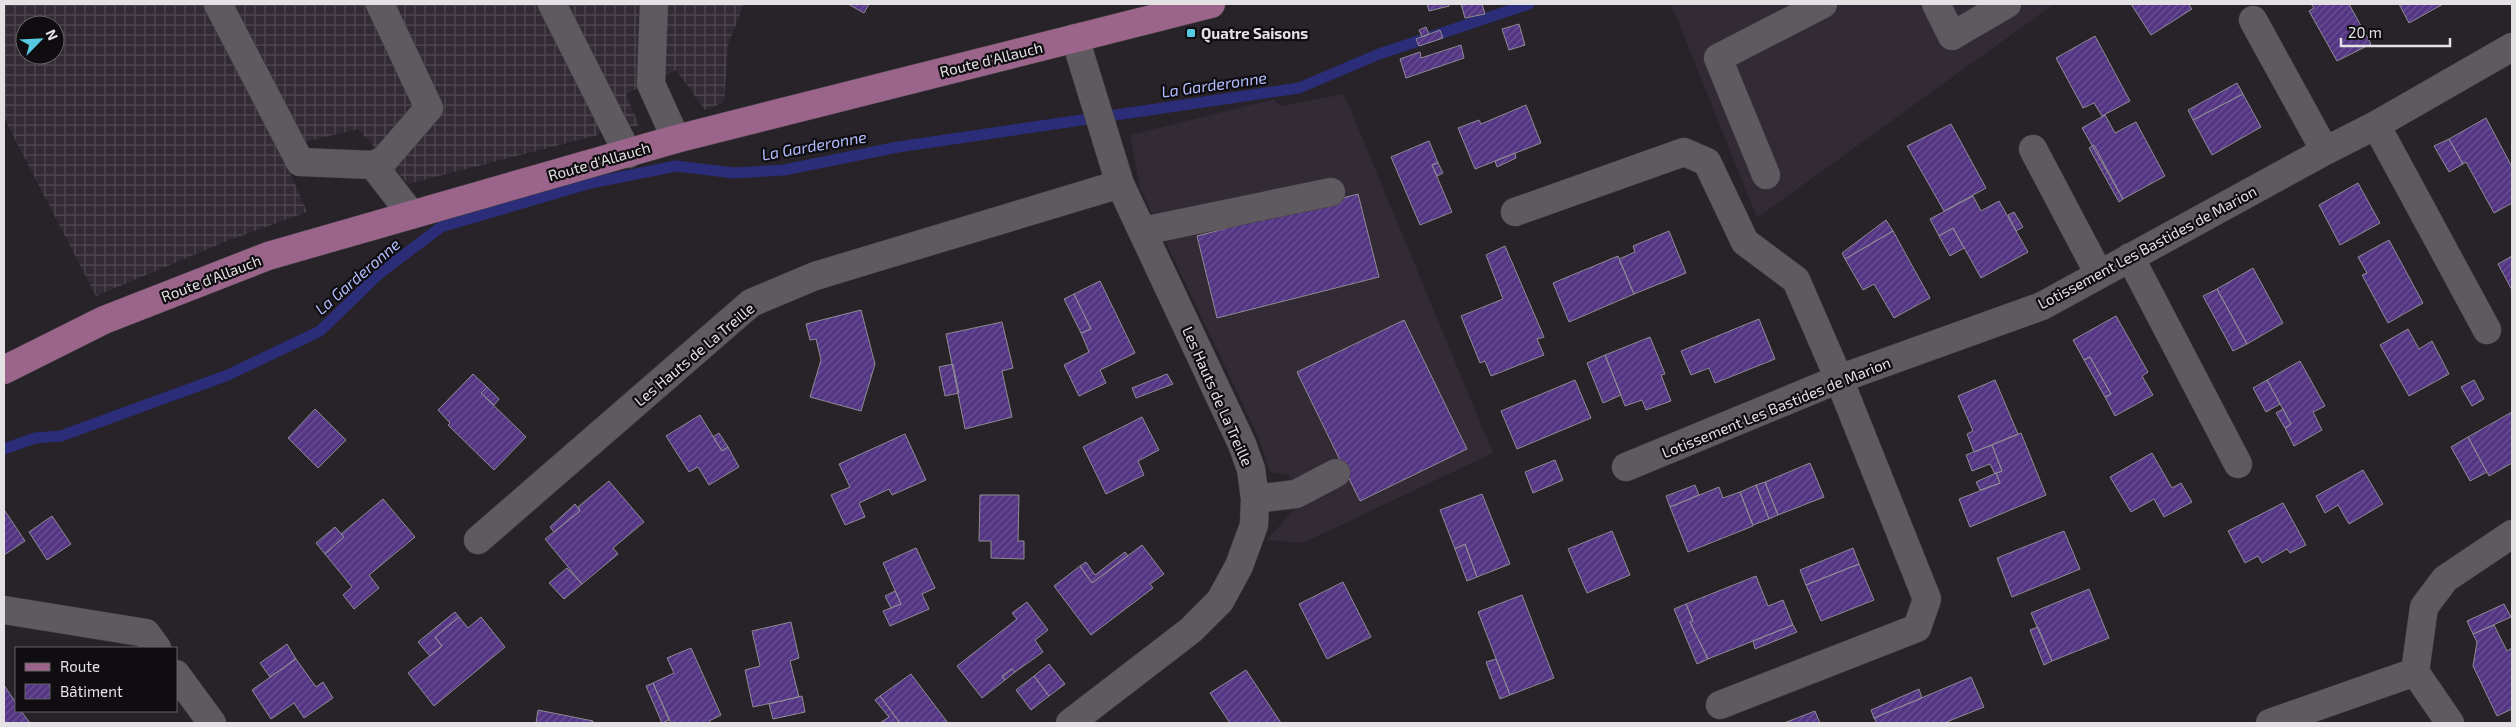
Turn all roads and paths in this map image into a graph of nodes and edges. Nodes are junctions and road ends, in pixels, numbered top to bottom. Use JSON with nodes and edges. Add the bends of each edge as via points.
{"nodes":[{"id":1,"x":218,"y":4,"type":"edge"},
{"id":2,"x":380,"y":4,"type":"edge"},
{"id":3,"x":552,"y":4,"type":"edge"},
{"id":4,"x":654,"y":4,"type":"edge"},
{"id":5,"x":1823,"y":4,"type":"edge"},
{"id":6,"x":1936,"y":4,"type":"edge"},
{"id":7,"x":2007,"y":4,"type":"edge"},
{"id":8,"x":1198,"y":6,"type":"edge"},
{"id":9,"x":1154,"y":10,"type":"edge"},
{"id":10,"x":2253,"y":20,"type":"dead end"},
{"id":11,"x":1075,"y":38,"type":"junction"},
{"id":12,"x":2512,"y":47,"type":"edge"},
{"id":13,"x":2376,"y":125,"type":"junction"},
{"id":14,"x":676,"y":139,"type":"junction"},
{"id":15,"x":2032,"y":149,"type":"dead end"},
{"id":16,"x":2325,"y":151,"type":"junction"},
{"id":17,"x":628,"y":154,"type":"junction"},
{"id":18,"x":373,"y":165,"type":"junction"},
{"id":19,"x":1766,"y":174,"type":"dead end"},
{"id":20,"x":1120,"y":184,"type":"junction"},
{"id":21,"x":1332,"y":192,"type":"dead end"},
{"id":22,"x":1515,"y":212,"type":"dead end"},
{"id":23,"x":411,"y":214,"type":"junction"},
{"id":24,"x":1143,"y":230,"type":"junction"},
{"id":25,"x":2130,"y":257,"type":"junction"},
{"id":26,"x":2099,"y":274,"type":"junction"},
{"id":27,"x":2487,"y":330,"type":"dead end"},
{"id":28,"x":4,"y":370,"type":"edge"},
{"id":29,"x":1839,"y":379,"type":"junction"},
{"id":30,"x":2238,"y":464,"type":"dead end"},
{"id":31,"x":1626,"y":467,"type":"dead end"},
{"id":32,"x":1336,"y":473,"type":"dead end"},
{"id":33,"x":1255,"y":500,"type":"junction"},
{"id":34,"x":2512,"y":534,"type":"edge"},
{"id":35,"x":478,"y":540,"type":"dead end"},
{"id":36,"x":4,"y":610,"type":"edge"},
{"id":37,"x":156,"y":647,"type":"edge"},
{"id":38,"x":2415,"y":672,"type":"junction"},
{"id":39,"x":178,"y":677,"type":"edge"},
{"id":40,"x":1720,"y":705,"type":"dead end"},
{"id":41,"x":212,"y":723,"type":"edge"},
{"id":42,"x":1070,"y":723,"type":"edge"},
{"id":43,"x":2270,"y":723,"type":"edge"},
{"id":44,"x":2450,"y":723,"type":"edge"}],
"edges":[{"from":1,"to":18,"type":"street","via":[[300,162]]},
{"from":2,"to":18,"type":"street","via":[[429,108],[384,160]]},
{"from":3,"to":17,"type":"street"},
{"from":4,"to":14,"type":"street","via":[[651,84]]},
{"from":5,"to":19,"type":"street","via":[[1718,58]]},
{"from":6,"to":7,"type":"street","via":[[1952,36]]},
{"from":8,"to":9,"type":"main road","name":"Route d'Allauch"},
{"from":9,"to":11,"type":"main road","name":"Route d'Allauch"},
{"from":10,"to":16,"type":"street"},
{"from":11,"to":14,"type":"main road","name":"Route d'Allauch"},
{"from":11,"to":20,"type":"street","name":"Les Hauts de La Treille"},
{"from":12,"to":13,"type":"street","name":"Lotissement Les Bastides de Marion"},
{"from":13,"to":16,"type":"street","name":"Lotissement Les Bastides de Marion"},
{"from":13,"to":27,"type":"street"},
{"from":14,"to":17,"type":"main road","name":"Route d'Allauch"},
{"from":15,"to":26,"type":"street"},
{"from":16,"to":25,"type":"street","name":"Lotissement Les Bastides de Marion"},
{"from":17,"to":23,"type":"main road","name":"Route d'Allauch"},
{"from":18,"to":23,"type":"street"},
{"from":20,"to":24,"type":"street","name":"Les Hauts de La Treille"},
{"from":20,"to":35,"type":"street","name":"Les Hauts de La Treille","via":[[815,276],[751,303]]},
{"from":21,"to":24,"type":"street"},
{"from":22,"to":29,"type":"street","via":[[1684,152],[1707,162],[1745,242],[1796,280]]},
{"from":23,"to":28,"type":"main road","name":"Route d'Allauch","via":[[268,256],[104,320]]},
{"from":24,"to":33,"type":"street","name":"Les Hauts de La Treille","via":[[1242,444],[1251,469]]},
{"from":25,"to":26,"type":"street","name":"Lotissement Les Bastides de Marion"},
{"from":25,"to":30,"type":"street"},
{"from":26,"to":29,"type":"street","name":"Lotissement Les Bastides de Marion","via":[[2042,306]]},
{"from":29,"to":31,"type":"street","name":"Lotissement Les Bastides de Marion"},
{"from":29,"to":40,"type":"street","via":[[1927,598],[1919,621],[1916,628]]},
{"from":32,"to":33,"type":"street","via":[[1296,494]]},
{"from":33,"to":42,"type":"street","name":"Les Hauts de La Treille","via":[[1254,526],[1239,566],[1220,601],[1191,630]]},
{"from":34,"to":38,"type":"street","via":[[2446,579],[2424,607]]},
{"from":36,"to":37,"type":"street","via":[[146,633]]},
{"from":38,"to":43,"type":"street"},
{"from":38,"to":44,"type":"street"},
{"from":39,"to":41,"type":"street"}]}
